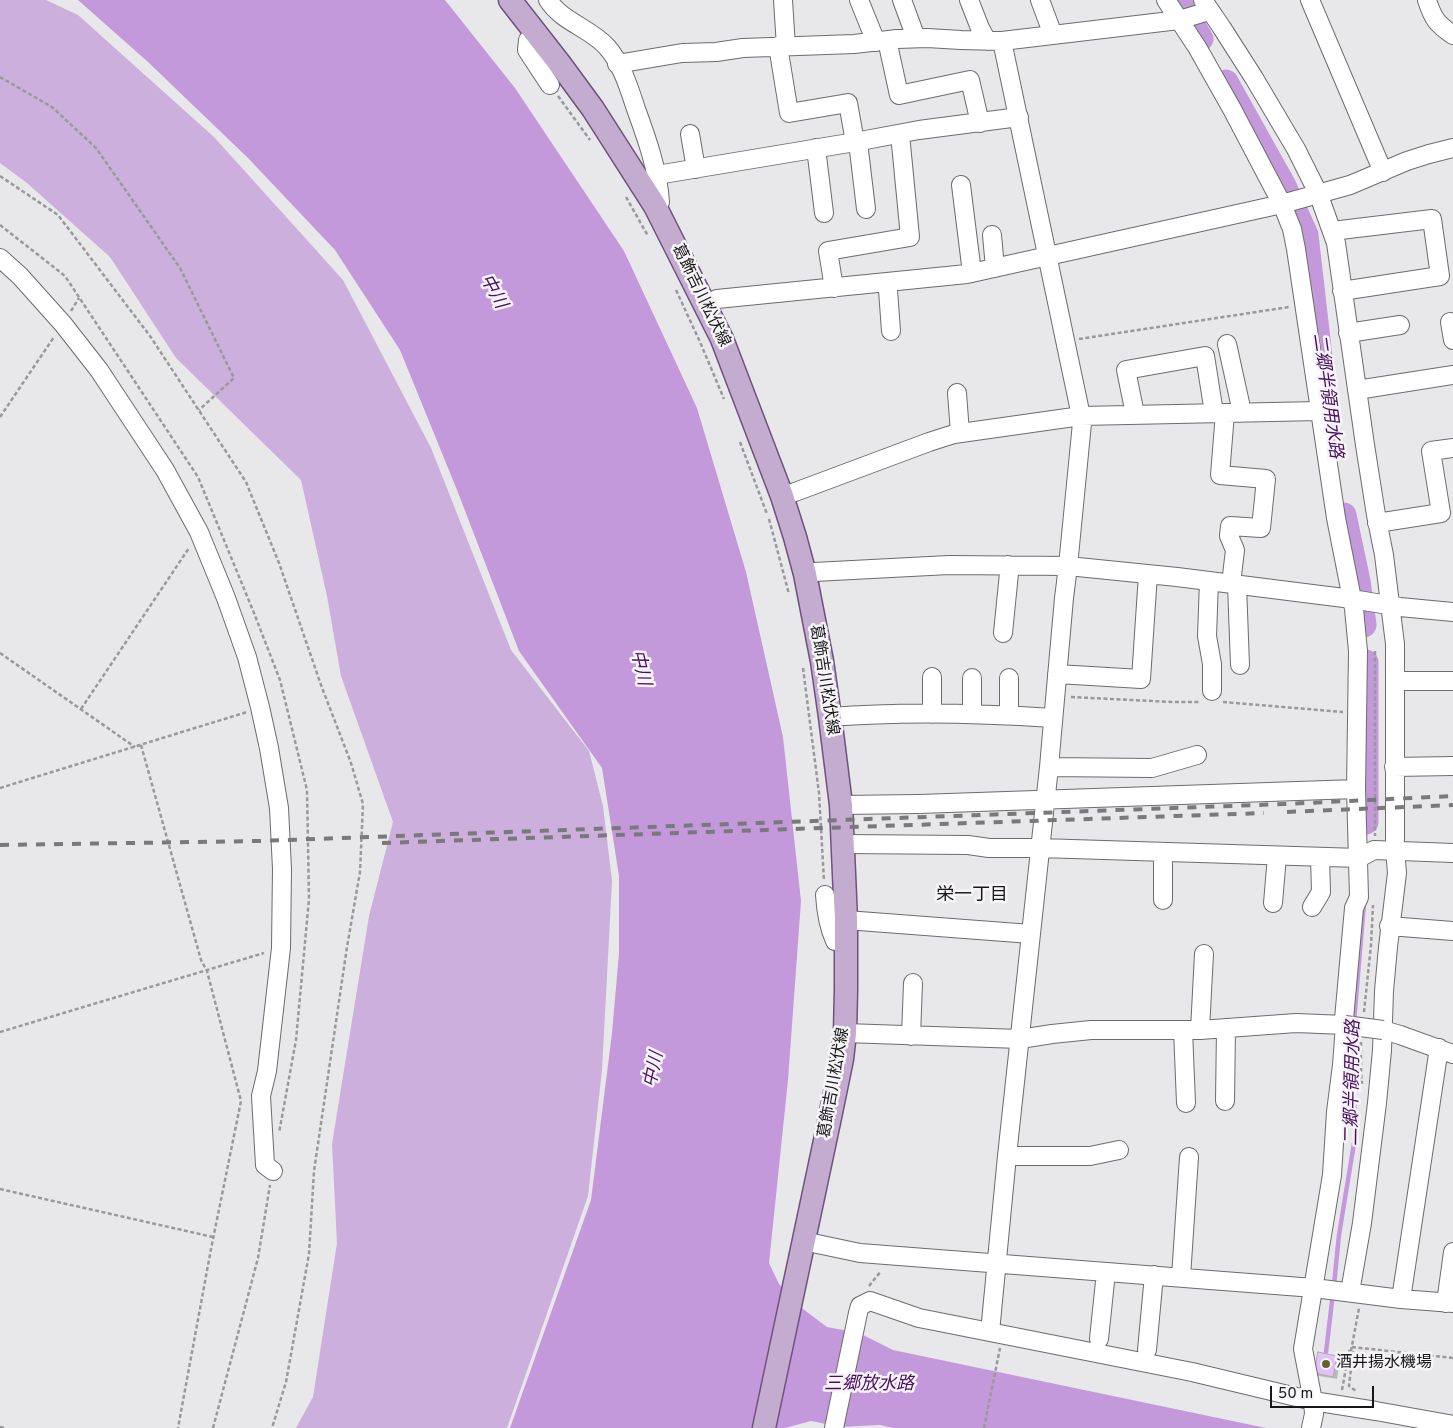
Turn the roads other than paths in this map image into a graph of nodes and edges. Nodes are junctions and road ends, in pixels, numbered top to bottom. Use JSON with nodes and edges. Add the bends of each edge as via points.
{"nodes":[{"id":1,"x":510,"y":0,"type":"edge"},
{"id":2,"x":548,"y":0,"type":"edge"},
{"id":3,"x":783,"y":0,"type":"edge"},
{"id":4,"x":860,"y":0,"type":"edge"},
{"id":5,"x":902,"y":0,"type":"edge"},
{"id":6,"x":969,"y":0,"type":"edge"},
{"id":7,"x":1040,"y":0,"type":"edge"},
{"id":8,"x":1166,"y":0,"type":"edge"},
{"id":9,"x":1310,"y":0,"type":"edge"},
{"id":10,"x":1428,"y":0,"type":"edge"},
{"id":11,"x":1206,"y":6,"type":"edge"},
{"id":12,"x":1179,"y":20,"type":"junction"},
{"id":13,"x":536,"y":33,"type":"junction"},
{"id":14,"x":1053,"y":35,"type":"junction"},
{"id":15,"x":1453,"y":35,"type":"edge"},
{"id":16,"x":916,"y":38,"type":"junction"},
{"id":17,"x":882,"y":41,"type":"junction"},
{"id":18,"x":994,"y":41,"type":"junction"},
{"id":19,"x":782,"y":47,"type":"junction"},
{"id":20,"x":617,"y":64,"type":"junction"},
{"id":21,"x":550,"y":85,"type":"road end"},
{"id":22,"x":1019,"y":117,"type":"junction"},
{"id":23,"x":980,"y":123,"type":"junction"},
{"id":24,"x":690,"y":134,"type":"dead end"},
{"id":25,"x":900,"y":134,"type":"junction"},
{"id":26,"x":856,"y":142,"type":"junction"},
{"id":27,"x":816,"y":148,"type":"junction"},
{"id":28,"x":1453,"y":148,"type":"edge"},
{"id":29,"x":696,"y":169,"type":"junction"},
{"id":30,"x":1383,"y":172,"type":"junction"},
{"id":31,"x":657,"y":175,"type":"junction"},
{"id":32,"x":961,"y":185,"type":"dead end"},
{"id":33,"x":1318,"y":193,"type":"junction"},
{"id":34,"x":1282,"y":204,"type":"junction"},
{"id":35,"x":655,"y":206,"type":"junction"},
{"id":36,"x":866,"y":209,"type":"dead end"},
{"id":37,"x":824,"y":213,"type":"dead end"},
{"id":38,"x":1332,"y":231,"type":"junction"},
{"id":39,"x":992,"y":236,"type":"dead end"},
{"id":40,"x":1048,"y":255,"type":"junction"},
{"id":41,"x":0,"y":258,"type":"edge"},
{"id":42,"x":995,"y":268,"type":"junction"},
{"id":43,"x":972,"y":273,"type":"junction"},
{"id":44,"x":886,"y":282,"type":"junction"},
{"id":45,"x":834,"y":288,"type":"junction"},
{"id":46,"x":1342,"y":291,"type":"junction"},
{"id":47,"x":705,"y":305,"type":"junction"},
{"id":48,"x":1450,"y":322,"type":"dead end"},
{"id":49,"x":1400,"y":325,"type":"dead end"},
{"id":50,"x":890,"y":331,"type":"dead end"},
{"id":51,"x":1348,"y":333,"type":"junction"},
{"id":52,"x":1453,"y":340,"type":"edge"},
{"id":53,"x":1227,"y":344,"type":"dead end"},
{"id":54,"x":1453,"y":375,"type":"edge"},
{"id":55,"x":1357,"y":390,"type":"junction"},
{"id":56,"x":957,"y":393,"type":"dead end"},
{"id":57,"x":1320,"y":411,"type":"junction"},
{"id":58,"x":1226,"y":413,"type":"junction"},
{"id":59,"x":1135,"y":414,"type":"junction"},
{"id":60,"x":1081,"y":416,"type":"junction"},
{"id":61,"x":960,"y":433,"type":"junction"},
{"id":62,"x":1453,"y":448,"type":"edge"},
{"id":63,"x":782,"y":496,"type":"junction"},
{"id":64,"x":1377,"y":523,"type":"junction"},
{"id":65,"x":1008,"y":565,"type":"junction"},
{"id":66,"x":1068,"y":566,"type":"junction"},
{"id":67,"x":805,"y":574,"type":"junction"},
{"id":68,"x":1148,"y":574,"type":"junction"},
{"id":69,"x":1209,"y":581,"type":"junction"},
{"id":70,"x":1234,"y":584,"type":"junction"},
{"id":71,"x":1352,"y":599,"type":"junction"},
{"id":72,"x":1385,"y":604,"type":"junction"},
{"id":73,"x":1453,"y":612,"type":"edge"},
{"id":74,"x":1003,"y":634,"type":"dead end"},
{"id":75,"x":1240,"y":665,"type":"dead end"},
{"id":76,"x":1057,"y":674,"type":"junction"},
{"id":77,"x":932,"y":676,"type":"dead end"},
{"id":78,"x":972,"y":678,"type":"dead end"},
{"id":79,"x":1009,"y":678,"type":"dead end"},
{"id":80,"x":1453,"y":680,"type":"edge"},
{"id":81,"x":1396,"y":681,"type":"junction"},
{"id":82,"x":1212,"y":691,"type":"dead end"},
{"id":83,"x":932,"y":714,"type":"junction"},
{"id":84,"x":972,"y":714,"type":"junction"},
{"id":85,"x":1010,"y":716,"type":"junction"},
{"id":86,"x":830,"y":717,"type":"junction"},
{"id":87,"x":1053,"y":718,"type":"junction"},
{"id":88,"x":1197,"y":755,"type":"dead end"},
{"id":89,"x":1049,"y":766,"type":"junction"},
{"id":90,"x":1453,"y":766,"type":"edge"},
{"id":91,"x":1394,"y":767,"type":"junction"},
{"id":92,"x":1356,"y":789,"type":"junction"},
{"id":93,"x":1046,"y":800,"type":"junction"},
{"id":94,"x":841,"y":805,"type":"junction"},
{"id":95,"x":843,"y":844,"type":"junction"},
{"id":96,"x":1040,"y":848,"type":"junction"},
{"id":97,"x":1395,"y":850,"type":"junction"},
{"id":98,"x":1163,"y":852,"type":"junction"},
{"id":99,"x":1453,"y":853,"type":"edge"},
{"id":100,"x":1277,"y":856,"type":"junction"},
{"id":101,"x":1320,"y":857,"type":"junction"},
{"id":102,"x":1359,"y":858,"type":"junction"},
{"id":103,"x":825,"y":895,"type":"road end"},
{"id":104,"x":1163,"y":900,"type":"dead end"},
{"id":105,"x":1273,"y":904,"type":"dead end"},
{"id":106,"x":1312,"y":907,"type":"dead end"},
{"id":107,"x":1390,"y":926,"type":"junction"},
{"id":108,"x":846,"y":930,"type":"junction"},
{"id":109,"x":1453,"y":931,"type":"edge"},
{"id":110,"x":1031,"y":934,"type":"junction"},
{"id":111,"x":1204,"y":954,"type":"dead end"},
{"id":112,"x":913,"y":984,"type":"dead end"},
{"id":113,"x":1345,"y":1025,"type":"junction"},
{"id":114,"x":1226,"y":1028,"type":"junction"},
{"id":115,"x":1192,"y":1030,"type":"junction"},
{"id":116,"x":1382,"y":1030,"type":"junction"},
{"id":117,"x":845,"y":1033,"type":"junction"},
{"id":118,"x":911,"y":1036,"type":"junction"},
{"id":119,"x":1020,"y":1039,"type":"junction"},
{"id":120,"x":1446,"y":1051,"type":"edge"},
{"id":121,"x":1225,"y":1101,"type":"dead end"},
{"id":122,"x":1186,"y":1103,"type":"dead end"},
{"id":123,"x":1119,"y":1150,"type":"dead end"},
{"id":124,"x":1007,"y":1156,"type":"junction"},
{"id":125,"x":1189,"y":1158,"type":"dead end"},
{"id":126,"x":273,"y":1171,"type":"road end"},
{"id":127,"x":803,"y":1241,"type":"junction"},
{"id":128,"x":1453,"y":1252,"type":"edge"},
{"id":129,"x":997,"y":1264,"type":"junction"},
{"id":130,"x":1106,"y":1272,"type":"junction"},
{"id":131,"x":1154,"y":1275,"type":"junction"},
{"id":132,"x":1181,"y":1277,"type":"junction"},
{"id":133,"x":1316,"y":1288,"type":"junction"},
{"id":134,"x":1352,"y":1293,"type":"junction"},
{"id":135,"x":1401,"y":1299,"type":"junction"},
{"id":136,"x":1449,"y":1303,"type":"edge"},
{"id":137,"x":990,"y":1332,"type":"junction"},
{"id":138,"x":1099,"y":1339,"type":"dead end"},
{"id":139,"x":1147,"y":1350,"type":"dead end"},
{"id":140,"x":1313,"y":1415,"type":"edge"},
{"id":141,"x":1453,"y":1425,"type":"edge"},
{"id":142,"x":764,"y":1428,"type":"edge"},
{"id":143,"x":834,"y":1428,"type":"edge"}],
"edges":[{"from":1,"to":13,"type":"main road","name":"葛飾吉川松伏線"},
{"from":2,"to":20,"type":"street","via":[[561,15],[608,48]]},
{"from":3,"to":19,"type":"street"},
{"from":4,"to":17,"type":"street"},
{"from":5,"to":16,"type":"street"},
{"from":6,"to":18,"type":"street"},
{"from":7,"to":14,"type":"street"},
{"from":8,"to":12,"type":"street"},
{"from":9,"to":30,"type":"street"},
{"from":10,"to":15,"type":"street","via":[[1431,13],[1440,26]]},
{"from":11,"to":12,"type":"street"},
{"from":11,"to":33,"type":"street","via":[[1259,86]]},
{"from":12,"to":14,"type":"street"},
{"from":12,"to":34,"type":"street","via":[[1232,109]]},
{"from":13,"to":21,"type":"street","via":[[528,40],[527,50]]},
{"from":13,"to":35,"type":"main road","name":"葛飾吉川松伏線","via":[[593,109]]},
{"from":14,"to":18,"type":"street"},
{"from":16,"to":17,"type":"street"},
{"from":16,"to":18,"type":"street"},
{"from":17,"to":19,"type":"street"},
{"from":17,"to":23,"type":"street","via":[[899,95],[970,80]]},
{"from":18,"to":22,"type":"street"},
{"from":19,"to":20,"type":"street","via":[[682,53]]},
{"from":19,"to":26,"type":"street","via":[[789,113],[848,104]]},
{"from":20,"to":31,"type":"street","via":[[627,81]]},
{"from":22,"to":23,"type":"street"},
{"from":22,"to":40,"type":"street"},
{"from":23,"to":25,"type":"street"},
{"from":24,"to":29,"type":"street"},
{"from":25,"to":26,"type":"street"},
{"from":25,"to":45,"type":"street","via":[[910,237],[828,251]]},
{"from":26,"to":27,"type":"street"},
{"from":26,"to":36,"type":"street"},
{"from":27,"to":29,"type":"street"},
{"from":27,"to":37,"type":"street"},
{"from":28,"to":30,"type":"street"},
{"from":29,"to":31,"type":"street"},
{"from":30,"to":33,"type":"street"},
{"from":31,"to":35,"type":"street","via":[[660,202]]},
{"from":32,"to":43,"type":"street"},
{"from":33,"to":34,"type":"street"},
{"from":33,"to":38,"type":"street"},
{"from":34,"to":40,"type":"street"},
{"from":34,"to":57,"type":"street","via":[[1296,249]]},
{"from":35,"to":47,"type":"main road","name":"葛飾吉川松伏線"},
{"from":38,"to":46,"type":"street"},
{"from":38,"to":46,"type":"street","via":[[1432,219],[1440,276]]},
{"from":39,"to":42,"type":"street"},
{"from":40,"to":42,"type":"street"},
{"from":40,"to":60,"type":"street"},
{"from":41,"to":126,"type":"street","via":[[63,324],[99,370],[165,470],[199,532],[247,657],[269,748],[279,808],[281,948],[261,1096],[265,1165]]},
{"from":42,"to":43,"type":"street"},
{"from":43,"to":44,"type":"street"},
{"from":44,"to":45,"type":"street"},
{"from":44,"to":50,"type":"street"},
{"from":45,"to":47,"type":"street","via":[[717,300]]},
{"from":46,"to":51,"type":"street"},
{"from":47,"to":63,"type":"main road","name":"葛飾吉川松伏線","via":[[722,339]]},
{"from":48,"to":52,"type":"street"},
{"from":49,"to":51,"type":"street"},
{"from":51,"to":55,"type":"street"},
{"from":53,"to":58,"type":"street","via":[[1240,403]]},
{"from":54,"to":55,"type":"street"},
{"from":55,"to":64,"type":"street"},
{"from":56,"to":61,"type":"street"},
{"from":57,"to":58,"type":"street"},
{"from":57,"to":71,"type":"street"},
{"from":58,"to":59,"type":"street"},
{"from":58,"to":59,"type":"street","via":[[1204,356],[1126,370]]},
{"from":58,"to":70,"type":"street","via":[[1220,474],[1266,479],[1261,528],[1230,526],[1228,536],[1235,550]]},
{"from":59,"to":60,"type":"street"},
{"from":60,"to":61,"type":"street"},
{"from":60,"to":66,"type":"street"},
{"from":61,"to":63,"type":"street"},
{"from":62,"to":64,"type":"street","via":[[1431,451],[1441,513]]},
{"from":63,"to":67,"type":"main road","name":"葛飾吉川松伏線"},
{"from":64,"to":72,"type":"street","via":[[1384,555]]},
{"from":65,"to":66,"type":"street"},
{"from":65,"to":67,"type":"street","via":[[901,567]]},
{"from":65,"to":74,"type":"street"},
{"from":66,"to":68,"type":"street"},
{"from":66,"to":76,"type":"street"},
{"from":67,"to":86,"type":"main road","name":"葛飾吉川松伏線"},
{"from":68,"to":69,"type":"street"},
{"from":68,"to":76,"type":"street","via":[[1141,679]]},
{"from":69,"to":70,"type":"street"},
{"from":69,"to":82,"type":"street","via":[[1207,636]]},
{"from":70,"to":71,"type":"street"},
{"from":70,"to":75,"type":"street"},
{"from":71,"to":72,"type":"street"},
{"from":71,"to":92,"type":"street","via":[[1358,651]]},
{"from":72,"to":73,"type":"street"},
{"from":72,"to":81,"type":"street","via":[[1395,644]]},
{"from":76,"to":87,"type":"street"},
{"from":77,"to":83,"type":"street"},
{"from":78,"to":84,"type":"street"},
{"from":79,"to":85,"type":"street"},
{"from":80,"to":81,"type":"street"},
{"from":81,"to":91,"type":"street"},
{"from":83,"to":84,"type":"street"},
{"from":83,"to":86,"type":"street"},
{"from":84,"to":85,"type":"street"},
{"from":85,"to":87,"type":"street"},
{"from":86,"to":94,"type":"main road","name":"葛飾吉川松伏線"},
{"from":87,"to":89,"type":"street"},
{"from":88,"to":89,"type":"street","via":[[1152,768]]},
{"from":89,"to":93,"type":"street"},
{"from":90,"to":91,"type":"street"},
{"from":91,"to":97,"type":"street"},
{"from":92,"to":93,"type":"street"},
{"from":92,"to":102,"type":"street"},
{"from":93,"to":94,"type":"street"},
{"from":93,"to":96,"type":"street"},
{"from":94,"to":95,"type":"main road","name":"葛飾吉川松伏線"},
{"from":95,"to":96,"type":"street"},
{"from":95,"to":108,"type":"main road","name":"葛飾吉川松伏線"},
{"from":96,"to":98,"type":"street"},
{"from":96,"to":110,"type":"street"},
{"from":97,"to":99,"type":"street"},
{"from":97,"to":102,"type":"street","via":[[1374,850]]},
{"from":97,"to":107,"type":"street","via":[[1397,873]]},
{"from":98,"to":100,"type":"street"},
{"from":98,"to":104,"type":"street"},
{"from":100,"to":101,"type":"street"},
{"from":100,"to":105,"type":"street"},
{"from":101,"to":102,"type":"street"},
{"from":101,"to":106,"type":"street","via":[[1320,892]]},
{"from":102,"to":113,"type":"street","via":[[1359,897],[1354,908]]},
{"from":103,"to":108,"type":"street","via":[[835,941]]},
{"from":107,"to":109,"type":"street"},
{"from":107,"to":116,"type":"street"},
{"from":108,"to":110,"type":"street"},
{"from":108,"to":117,"type":"main road","name":"葛飾吉川松伏線"},
{"from":110,"to":119,"type":"street"},
{"from":111,"to":115,"type":"street"},
{"from":112,"to":118,"type":"street"},
{"from":113,"to":114,"type":"street"},
{"from":113,"to":116,"type":"street","bridge":true},
{"from":113,"to":133,"type":"street","via":[[1332,1175]]},
{"from":114,"to":115,"type":"street"},
{"from":114,"to":121,"type":"street"},
{"from":115,"to":119,"type":"street","via":[[1091,1030]]},
{"from":115,"to":122,"type":"street"},
{"from":116,"to":120,"type":"street"},
{"from":116,"to":134,"type":"street","via":[[1371,1156]]},
{"from":117,"to":118,"type":"street"},
{"from":117,"to":127,"type":"main road","name":"葛飾吉川松伏線"},
{"from":118,"to":119,"type":"street"},
{"from":119,"to":124,"type":"street"},
{"from":120,"to":135,"type":"street"},
{"from":123,"to":124,"type":"street","via":[[1090,1156]]},
{"from":124,"to":129,"type":"street"},
{"from":125,"to":132,"type":"street"},
{"from":127,"to":129,"type":"street","via":[[854,1252]]},
{"from":127,"to":142,"type":"main road","name":"葛飾吉川松伏線"},
{"from":128,"to":136,"type":"street"},
{"from":129,"to":130,"type":"street"},
{"from":129,"to":137,"type":"street"},
{"from":130,"to":131,"type":"street"},
{"from":130,"to":138,"type":"street"},
{"from":131,"to":132,"type":"street"},
{"from":131,"to":139,"type":"street"},
{"from":132,"to":133,"type":"street"},
{"from":133,"to":134,"type":"street"},
{"from":133,"to":140,"type":"street","via":[[1303,1354]]},
{"from":134,"to":135,"type":"street"},
{"from":135,"to":136,"type":"street"},
{"from":137,"to":140,"type":"street","via":[[1192,1372]]},
{"from":137,"to":143,"type":"street","via":[[919,1318],[870,1301],[860,1306]]},
{"from":140,"to":141,"type":"street","via":[[1376,1410]]}]}
